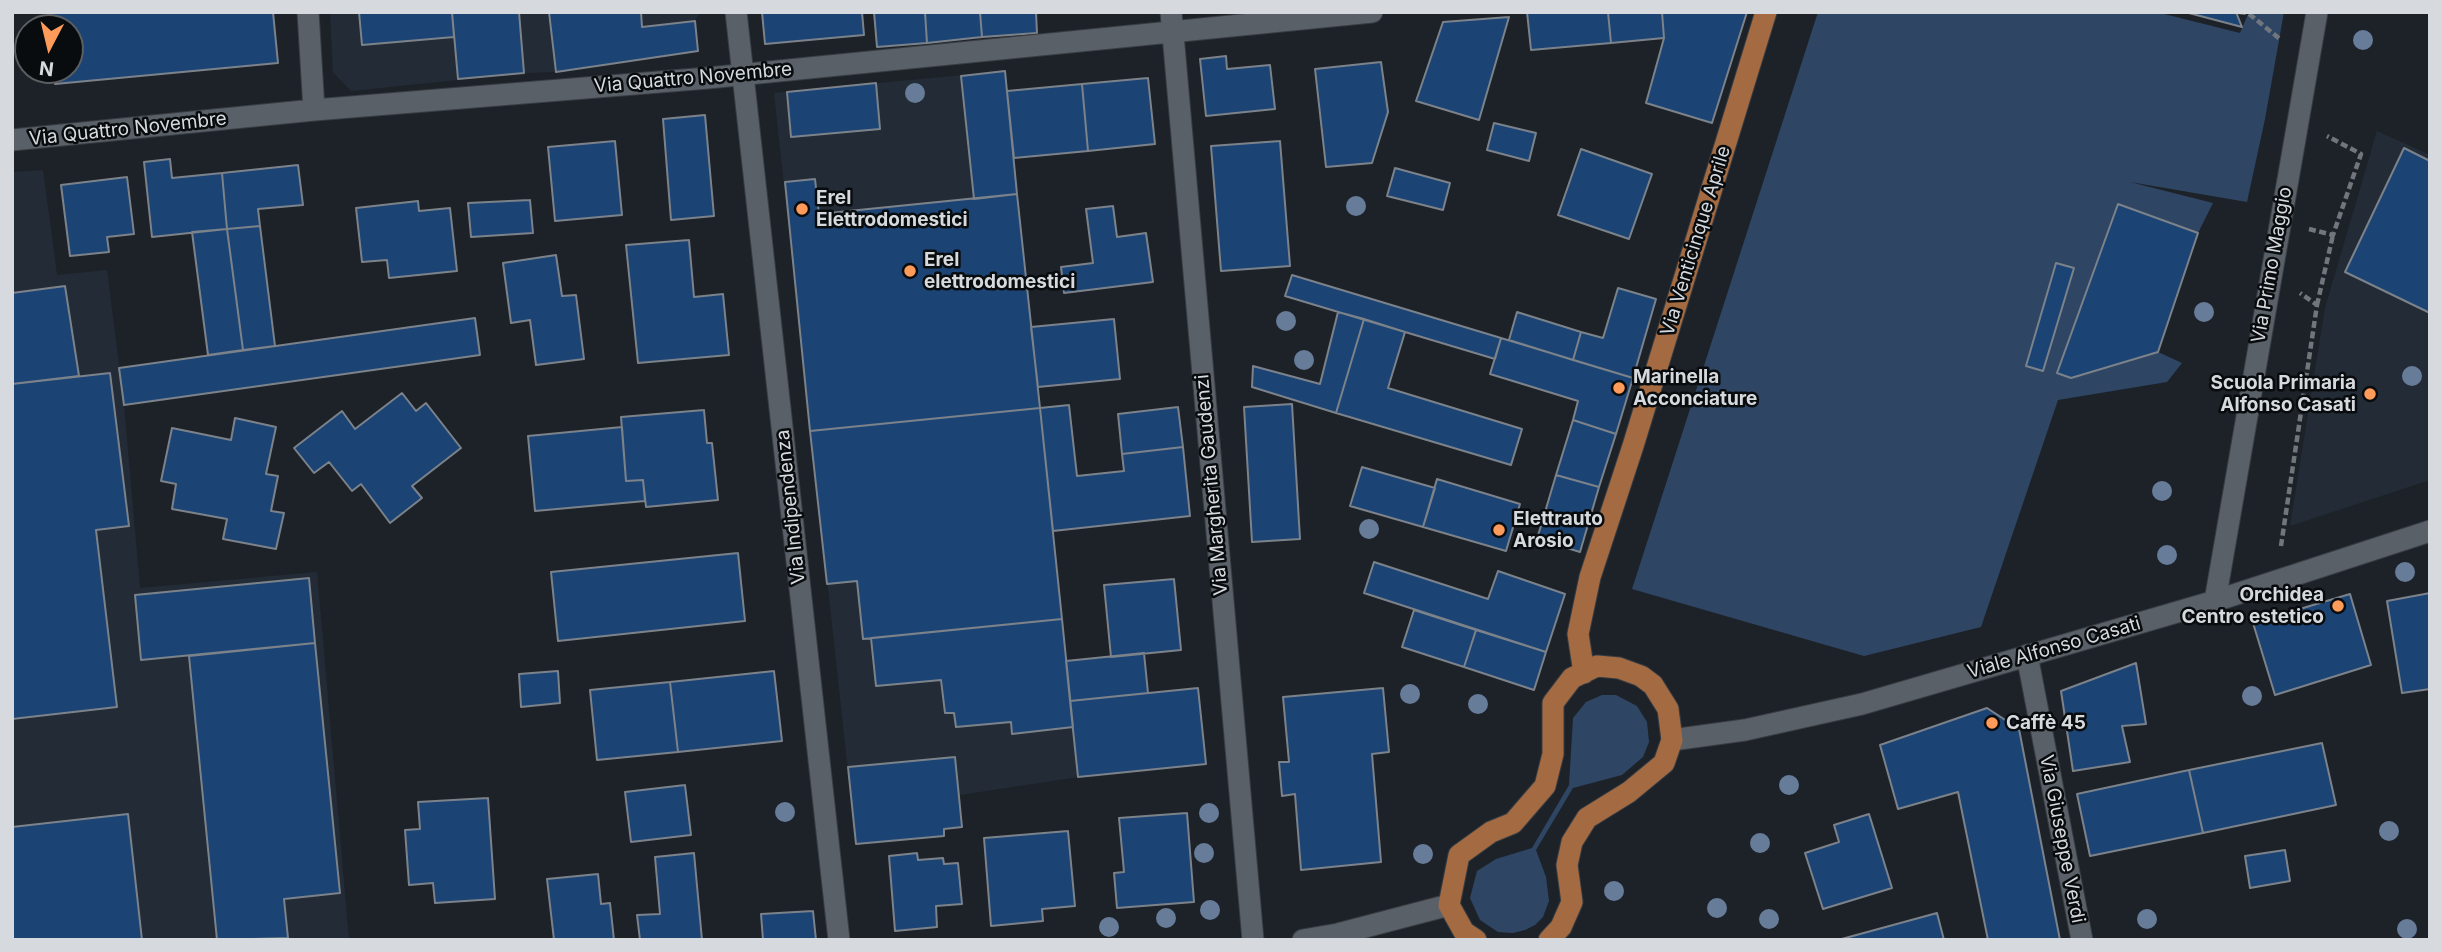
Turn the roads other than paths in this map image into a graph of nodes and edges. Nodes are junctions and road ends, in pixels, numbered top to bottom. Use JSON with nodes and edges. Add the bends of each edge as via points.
{"nodes":[{"id":1,"x":308,"y":12,"type":"edge"},
{"id":2,"x":737,"y":12,"type":"edge"},
{"id":3,"x":1372,"y":12,"type":"edge"},
{"id":4,"x":1766,"y":12,"type":"edge"},
{"id":5,"x":2316,"y":12,"type":"edge"},
{"id":6,"x":1172,"y":21,"type":"edge"},
{"id":7,"x":743,"y":74,"type":"junction"},
{"id":8,"x":314,"y":110,"type":"junction"},
{"id":9,"x":12,"y":140,"type":"edge"},
{"id":10,"x":2430,"y":531,"type":"edge"},
{"id":11,"x":2215,"y":601,"type":"junction"},
{"id":12,"x":2027,"y":655,"type":"junction"},
{"id":13,"x":1584,"y":673,"type":"junction"},
{"id":14,"x":1672,"y":740,"type":"junction"},
{"id":15,"x":1449,"y":905,"type":"junction"},
{"id":16,"x":839,"y":940,"type":"edge"},
{"id":17,"x":1253,"y":940,"type":"edge"},
{"id":18,"x":1303,"y":940,"type":"edge"},
{"id":19,"x":1476,"y":940,"type":"edge"},
{"id":20,"x":1549,"y":940,"type":"edge"},
{"id":21,"x":2082,"y":940,"type":"edge"}],
"edges":[{"from":1,"to":8,"type":"street"},
{"from":2,"to":7,"type":"street","name":"Via Indipendenza"},
{"from":3,"to":6,"type":"street","name":"Via Quattro Novembre"},
{"from":4,"to":13,"type":"main road","name":"Via Venticinque Aprile","via":[[1590,577],[1578,634]]},
{"from":5,"to":11,"type":"street","name":"Via Primo Maggio"},
{"from":6,"to":7,"type":"street","name":"Via Quattro Novembre"},
{"from":6,"to":17,"type":"street","name":"Via Margherita Gaudenzi"},
{"from":7,"to":8,"type":"street","name":"Via Quattro Novembre"},
{"from":7,"to":16,"type":"street","name":"Via Indipendenza"},
{"from":8,"to":9,"type":"street","name":"Via Quattro Novembre"},
{"from":10,"to":11,"type":"street","name":"Viale Alfonso Casati"},
{"from":11,"to":12,"type":"street","name":"Viale Alfonso Casati"},
{"from":12,"to":14,"type":"street","name":"Viale Alfonso Casati","via":[[1862,704],[1745,730]]},
{"from":12,"to":21,"type":"street","name":"Via Giuseppe Verdi"},
{"from":13,"to":14,"type":"main road","via":[[1597,666],[1619,668],[1653,685],[1668,709]]},
{"from":13,"to":15,"type":"main road","via":[[1572,678],[1553,703],[1553,754],[1545,786],[1513,823],[1459,855]]},
{"from":14,"to":20,"type":"main road","via":[[1664,763],[1587,818],[1572,842],[1567,865],[1572,902],[1561,927]]},
{"from":15,"to":18,"type":"street"},
{"from":15,"to":19,"type":"main road","via":[[1464,932]]}]}
